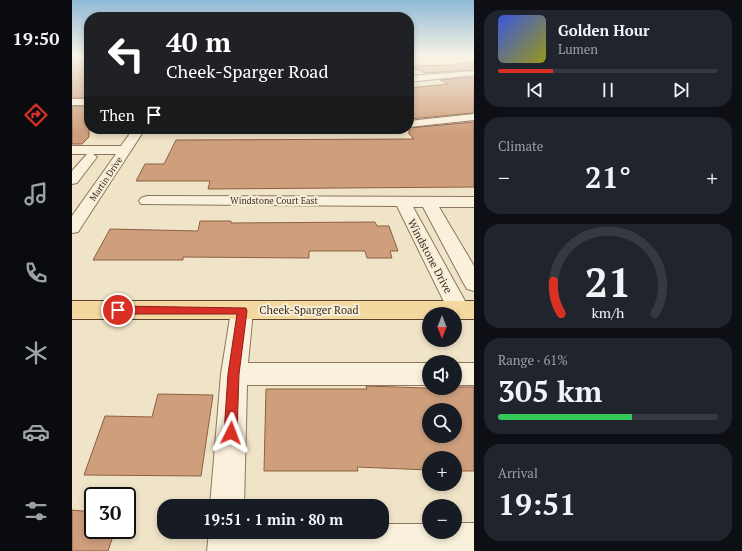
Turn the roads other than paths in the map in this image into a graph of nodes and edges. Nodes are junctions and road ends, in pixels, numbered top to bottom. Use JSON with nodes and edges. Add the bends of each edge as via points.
{"nodes":[{"id":1,"x":72,"y":97,"type":"edge"},
{"id":2,"x":84,"y":97,"type":"edge"},
{"id":3,"x":72,"y":102,"type":"edge"},
{"id":4,"x":84,"y":102,"type":"edge"},
{"id":5,"x":474,"y":117,"type":"edge"},
{"id":6,"x":414,"y":123,"type":"edge"},
{"id":7,"x":136,"y":134,"type":"edge"},
{"id":8,"x":72,"y":150,"type":"edge"},
{"id":9,"x":125,"y":150,"type":"junction"},
{"id":10,"x":90,"y":157,"type":"dead end"},
{"id":11,"x":72,"y":180,"type":"edge"},
{"id":12,"x":147,"y":201,"type":"dead end"},
{"id":13,"x":402,"y":201,"type":"junction"},
{"id":14,"x":428,"y":201,"type":"junction"},
{"id":15,"x":474,"y":202,"type":"edge"},
{"id":16,"x":77,"y":214,"type":"edge"},
{"id":17,"x":474,"y":284,"type":"edge"},
{"id":18,"x":72,"y":310,"type":"edge"},
{"id":19,"x":466,"y":310,"type":"edge"},
{"id":20,"x":242,"y":311,"type":"junction"},
{"id":21,"x":234,"y":374,"type":"junction"},
{"id":22,"x":422,"y":374,"type":"edge"},
{"id":23,"x":462,"y":374,"type":"edge"},
{"id":24,"x":474,"y":374,"type":"edge"},
{"id":25,"x":227,"y":499,"type":"edge"},
{"id":26,"x":226,"y":539,"type":"edge"},
{"id":27,"x":474,"y":540,"type":"edge"},
{"id":28,"x":414,"y":546,"type":"edge"},
{"id":29,"x":225,"y":551,"type":"edge"},
{"id":30,"x":247,"y":551,"type":"edge"}],
"edges":[{"from":1,"to":2,"type":"street"},
{"from":3,"to":4,"type":"street"},
{"from":5,"to":6,"type":"street"},
{"from":7,"to":9,"type":"street","name":"Martin Drive"},
{"from":8,"to":9,"type":"street"},
{"from":9,"to":16,"type":"street","name":"Martin Drive"},
{"from":10,"to":11,"type":"street"},
{"from":12,"to":13,"type":"street","name":"Windstone Court East"},
{"from":13,"to":14,"type":"street","name":"Windstone Court East"},
{"from":13,"to":19,"type":"street","name":"Windstone Drive"},
{"from":14,"to":15,"type":"street","name":"Windstone Court East"},
{"from":14,"to":17,"type":"street"},
{"from":18,"to":20,"type":"main road","name":"Cheek-Sparger Road"},
{"from":19,"to":20,"type":"main road","name":"Cheek-Sparger Road"},
{"from":20,"to":21,"type":"street"},
{"from":21,"to":22,"type":"street"},
{"from":21,"to":25,"type":"street"},
{"from":23,"to":24,"type":"street"},
{"from":26,"to":29,"type":"street"},
{"from":27,"to":28,"type":"street"},
{"from":28,"to":30,"type":"street","via":[[269,542]]}]}
